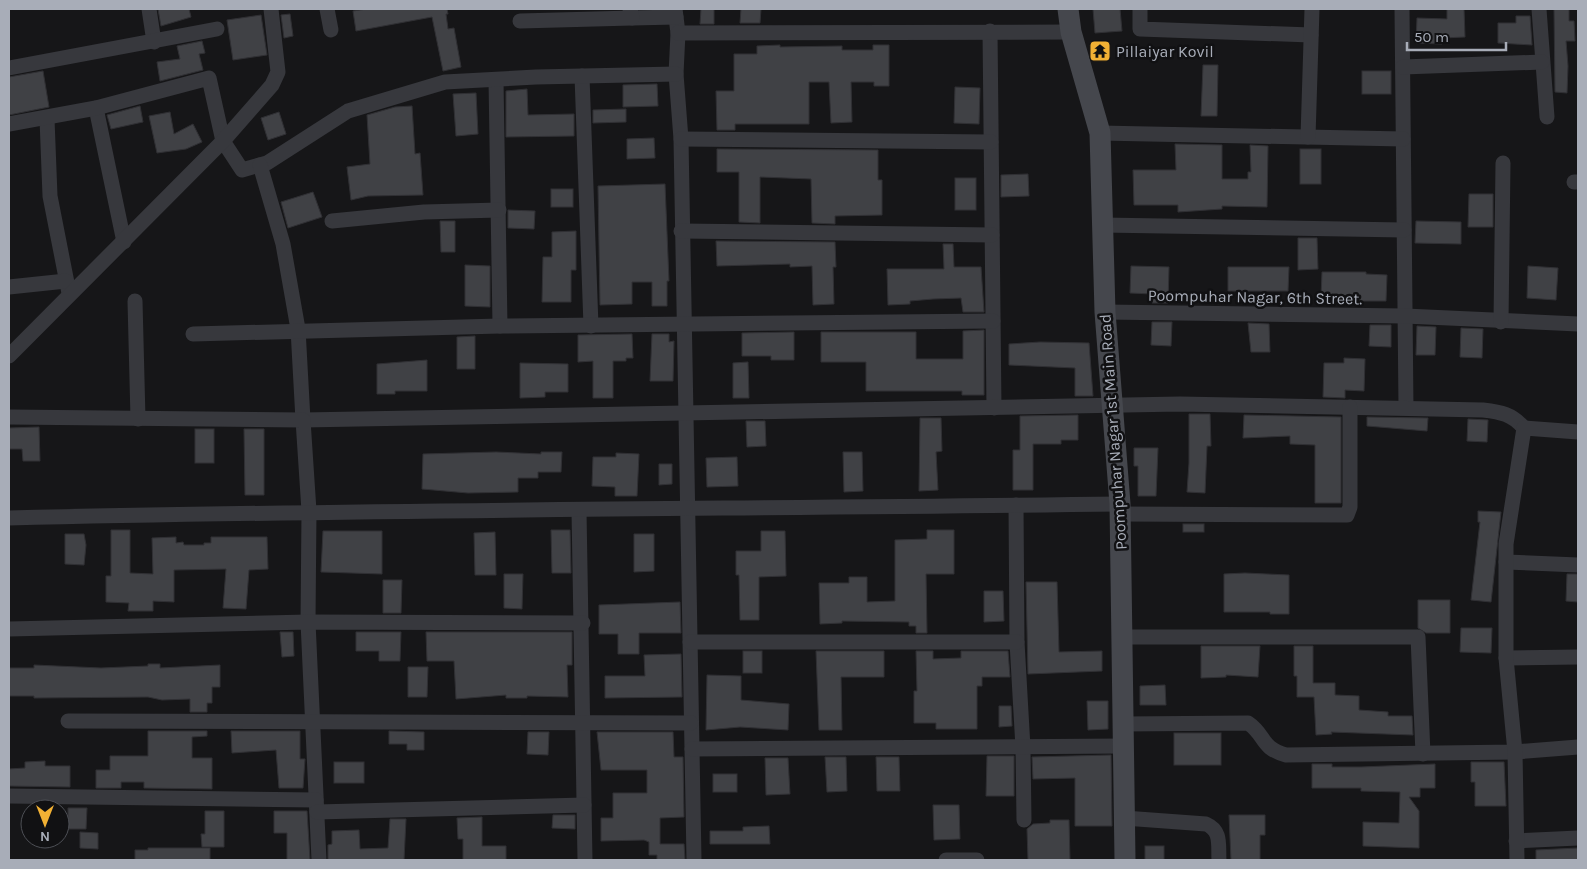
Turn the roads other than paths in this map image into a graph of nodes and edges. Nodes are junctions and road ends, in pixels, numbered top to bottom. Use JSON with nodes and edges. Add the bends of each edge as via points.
{"nodes":[{"id":1,"x":149,"y":9,"type":"edge"},
{"id":2,"x":271,"y":9,"type":"edge"},
{"id":3,"x":327,"y":9,"type":"edge"},
{"id":4,"x":1068,"y":9,"type":"edge"},
{"id":5,"x":1140,"y":9,"type":"edge"},
{"id":6,"x":1312,"y":9,"type":"edge"},
{"id":7,"x":1402,"y":9,"type":"edge"},
{"id":8,"x":1539,"y":9,"type":"edge"},
{"id":9,"x":631,"y":13,"type":"edge"},
{"id":10,"x":675,"y":13,"type":"edge"},
{"id":11,"x":520,"y":21,"type":"dead end"},
{"id":12,"x":217,"y":29,"type":"dead end"},
{"id":13,"x":330,"y":30,"type":"dead end"},
{"id":14,"x":990,"y":31,"type":"junction"},
{"id":15,"x":1071,"y":32,"type":"junction"},
{"id":16,"x":678,"y":33,"type":"junction"},
{"id":17,"x":1312,"y":35,"type":"junction"},
{"id":18,"x":154,"y":42,"type":"junction"},
{"id":19,"x":1542,"y":62,"type":"junction"},
{"id":20,"x":1402,"y":67,"type":"junction"},
{"id":21,"x":9,"y":68,"type":"edge"},
{"id":22,"x":676,"y":74,"type":"junction"},
{"id":23,"x":582,"y":76,"type":"junction"},
{"id":24,"x":496,"y":80,"type":"junction"},
{"id":25,"x":96,"y":108,"type":"junction"},
{"id":26,"x":1547,"y":117,"type":"dead end"},
{"id":27,"x":47,"y":119,"type":"junction"},
{"id":28,"x":9,"y":124,"type":"edge"},
{"id":29,"x":1100,"y":133,"type":"junction"},
{"id":30,"x":1308,"y":138,"type":"junction"},
{"id":31,"x":680,"y":139,"type":"junction"},
{"id":32,"x":223,"y":140,"type":"junction"},
{"id":33,"x":1403,"y":140,"type":"junction"},
{"id":34,"x":991,"y":142,"type":"junction"},
{"id":35,"x":1503,"y":163,"type":"dead end"},
{"id":36,"x":260,"y":165,"type":"junction"},
{"id":37,"x":499,"y":210,"type":"junction"},
{"id":38,"x":332,"y":222,"type":"dead end"},
{"id":39,"x":1102,"y":225,"type":"junction"},
{"id":40,"x":1404,"y":230,"type":"junction"},
{"id":41,"x":681,"y":231,"type":"junction"},
{"id":42,"x":992,"y":235,"type":"junction"},
{"id":43,"x":124,"y":242,"type":"junction"},
{"id":44,"x":9,"y":287,"type":"edge"},
{"id":45,"x":67,"y":287,"type":"junction"},
{"id":46,"x":135,"y":301,"type":"dead end"},
{"id":47,"x":1105,"y":312,"type":"junction"},
{"id":48,"x":1405,"y":316,"type":"junction"},
{"id":49,"x":993,"y":321,"type":"junction"},
{"id":50,"x":1501,"y":322,"type":"junction"},
{"id":51,"x":1578,"y":324,"type":"edge"},
{"id":52,"x":684,"y":325,"type":"junction"},
{"id":53,"x":500,"y":326,"type":"junction"},
{"id":54,"x":591,"y":326,"type":"junction"},
{"id":55,"x":298,"y":329,"type":"junction"},
{"id":56,"x":194,"y":334,"type":"dead end"},
{"id":57,"x":9,"y":356,"type":"edge"},
{"id":58,"x":1114,"y":407,"type":"junction"},
{"id":59,"x":1350,"y":407,"type":"junction"},
{"id":60,"x":994,"y":408,"type":"junction"},
{"id":61,"x":1406,"y":408,"type":"junction"},
{"id":62,"x":686,"y":413,"type":"junction"},
{"id":63,"x":9,"y":417,"type":"edge"},
{"id":64,"x":138,"y":419,"type":"junction"},
{"id":65,"x":303,"y":420,"type":"junction"},
{"id":66,"x":1524,"y":428,"type":"junction"},
{"id":67,"x":1578,"y":432,"type":"edge"},
{"id":68,"x":1016,"y":505,"type":"junction"},
{"id":69,"x":1120,"y":509,"type":"junction"},
{"id":70,"x":687,"y":510,"type":"junction"},
{"id":71,"x":308,"y":511,"type":"junction"},
{"id":72,"x":579,"y":511,"type":"junction"},
{"id":73,"x":9,"y":518,"type":"edge"},
{"id":74,"x":1506,"y":562,"type":"junction"},
{"id":75,"x":1578,"y":565,"type":"edge"},
{"id":76,"x":308,"y":622,"type":"junction"},
{"id":77,"x":583,"y":624,"type":"junction"},
{"id":78,"x":9,"y":629,"type":"edge"},
{"id":79,"x":1122,"y":637,"type":"junction"},
{"id":80,"x":690,"y":642,"type":"junction"},
{"id":81,"x":1017,"y":642,"type":"junction"},
{"id":82,"x":1578,"y":657,"type":"edge"},
{"id":83,"x":1506,"y":658,"type":"junction"},
{"id":84,"x":68,"y":721,"type":"dead end"},
{"id":85,"x":582,"y":721,"type":"junction"},
{"id":86,"x":312,"y":722,"type":"junction"},
{"id":87,"x":691,"y":722,"type":"junction"},
{"id":88,"x":1123,"y":724,"type":"junction"},
{"id":89,"x":1123,"y":746,"type":"junction"},
{"id":90,"x":1578,"y":747,"type":"edge"},
{"id":91,"x":1023,"y":748,"type":"junction"},
{"id":92,"x":692,"y":749,"type":"junction"},
{"id":93,"x":1515,"y":752,"type":"junction"},
{"id":94,"x":1423,"y":754,"type":"junction"},
{"id":95,"x":9,"y":796,"type":"edge"},
{"id":96,"x":584,"y":804,"type":"junction"},
{"id":97,"x":317,"y":806,"type":"junction"},
{"id":98,"x":1124,"y":818,"type":"junction"},
{"id":99,"x":1024,"y":820,"type":"dead end"},
{"id":100,"x":1578,"y":838,"type":"edge"},
{"id":101,"x":1516,"y":841,"type":"junction"},
{"id":102,"x":319,"y":860,"type":"edge"},
{"id":103,"x":585,"y":860,"type":"edge"},
{"id":104,"x":694,"y":860,"type":"edge"},
{"id":105,"x":946,"y":860,"type":"edge"},
{"id":106,"x":978,"y":860,"type":"edge"},
{"id":107,"x":1125,"y":860,"type":"edge"},
{"id":108,"x":1219,"y":860,"type":"edge"},
{"id":109,"x":1517,"y":860,"type":"edge"}],
"edges":[{"from":1,"to":18,"type":"street"},
{"from":2,"to":32,"type":"street","via":[[278,72],[262,99]]},
{"from":3,"to":13,"type":"street"},
{"from":4,"to":15,"type":"main road","name":"Poompuhar Nagar 1st Main Road"},
{"from":5,"to":17,"type":"street","via":[[1140,29]]},
{"from":6,"to":17,"type":"street"},
{"from":7,"to":20,"type":"street"},
{"from":8,"to":19,"type":"street"},
{"from":9,"to":10,"type":"street"},
{"from":9,"to":11,"type":"street"},
{"from":10,"to":16,"type":"street"},
{"from":12,"to":18,"type":"street"},
{"from":14,"to":15,"type":"street"},
{"from":14,"to":16,"type":"street"},
{"from":14,"to":34,"type":"street"},
{"from":15,"to":29,"type":"main road","name":"Poompuhar Nagar 1st Main Road"},
{"from":16,"to":22,"type":"street"},
{"from":17,"to":30,"type":"street"},
{"from":18,"to":21,"type":"street"},
{"from":19,"to":20,"type":"street"},
{"from":19,"to":26,"type":"street"},
{"from":20,"to":33,"type":"street"},
{"from":22,"to":23,"type":"street"},
{"from":22,"to":31,"type":"street"},
{"from":23,"to":24,"type":"street"},
{"from":23,"to":54,"type":"street"},
{"from":24,"to":36,"type":"street","via":[[445,82],[348,111]]},
{"from":24,"to":37,"type":"street"},
{"from":25,"to":27,"type":"street"},
{"from":25,"to":32,"type":"street","via":[[209,78]]},
{"from":25,"to":43,"type":"street"},
{"from":27,"to":28,"type":"street"},
{"from":27,"to":45,"type":"street","via":[[50,196]]},
{"from":29,"to":30,"type":"street"},
{"from":29,"to":39,"type":"main road","name":"Poompuhar Nagar 1st Main Road"},
{"from":30,"to":33,"type":"street"},
{"from":31,"to":34,"type":"street"},
{"from":31,"to":41,"type":"street"},
{"from":32,"to":36,"type":"street","via":[[242,170]]},
{"from":32,"to":43,"type":"street"},
{"from":33,"to":40,"type":"street"},
{"from":34,"to":42,"type":"street"},
{"from":35,"to":50,"type":"street"},
{"from":36,"to":55,"type":"street","via":[[283,244]]},
{"from":37,"to":38,"type":"street","via":[[424,212]]},
{"from":37,"to":53,"type":"street"},
{"from":39,"to":40,"type":"street"},
{"from":39,"to":47,"type":"main road","name":"Poompuhar Nagar 1st Main Road"},
{"from":40,"to":48,"type":"street"},
{"from":41,"to":42,"type":"street"},
{"from":41,"to":52,"type":"street"},
{"from":42,"to":49,"type":"street"},
{"from":43,"to":45,"type":"street"},
{"from":44,"to":45,"type":"street"},
{"from":45,"to":57,"type":"street"},
{"from":46,"to":64,"type":"street"},
{"from":47,"to":48,"type":"street","name":"Poompuhar Nagar, 6th Street."},
{"from":47,"to":58,"type":"main road","name":"Poompuhar Nagar 1st Main Road"},
{"from":48,"to":50,"type":"street","name":"Poompuhar Nagar, 6th Street."},
{"from":48,"to":61,"type":"street"},
{"from":49,"to":52,"type":"street"},
{"from":49,"to":60,"type":"street"},
{"from":50,"to":51,"type":"street","name":"Poompuhar Nagar, 6th Street."},
{"from":52,"to":54,"type":"street"},
{"from":52,"to":62,"type":"street"},
{"from":53,"to":54,"type":"street"},
{"from":53,"to":55,"type":"street"},
{"from":55,"to":56,"type":"street"},
{"from":55,"to":65,"type":"street"},
{"from":58,"to":59,"type":"street","via":[[1180,404]]},
{"from":58,"to":60,"type":"street"},
{"from":58,"to":69,"type":"main road","name":"Poompuhar Nagar 1st Main Road"},
{"from":59,"to":61,"type":"street"},
{"from":59,"to":69,"type":"street","via":[[1350,507],[1347,515]]},
{"from":60,"to":62,"type":"street"},
{"from":61,"to":66,"type":"street","via":[[1495,411],[1515,418]]},
{"from":62,"to":65,"type":"street"},
{"from":62,"to":70,"type":"street"},
{"from":63,"to":64,"type":"street"},
{"from":64,"to":65,"type":"street"},
{"from":65,"to":71,"type":"street"},
{"from":66,"to":67,"type":"street"},
{"from":66,"to":74,"type":"street"},
{"from":68,"to":69,"type":"street"},
{"from":68,"to":70,"type":"street"},
{"from":68,"to":81,"type":"street"},
{"from":69,"to":79,"type":"main road","name":"Poompuhar Nagar 1st Main Road"},
{"from":70,"to":72,"type":"street"},
{"from":70,"to":80,"type":"street"},
{"from":71,"to":72,"type":"street"},
{"from":71,"to":73,"type":"street"},
{"from":71,"to":76,"type":"street"},
{"from":72,"to":77,"type":"street"},
{"from":74,"to":75,"type":"street"},
{"from":74,"to":83,"type":"street"},
{"from":76,"to":77,"type":"street"},
{"from":76,"to":78,"type":"street"},
{"from":76,"to":86,"type":"street"},
{"from":77,"to":85,"type":"street"},
{"from":79,"to":88,"type":"main road","name":"Poompuhar Nagar 1st Main Road"},
{"from":79,"to":94,"type":"street","via":[[1418,637]]},
{"from":80,"to":81,"type":"street"},
{"from":80,"to":87,"type":"street"},
{"from":81,"to":91,"type":"street"},
{"from":82,"to":83,"type":"street"},
{"from":83,"to":93,"type":"street"},
{"from":84,"to":86,"type":"street"},
{"from":85,"to":86,"type":"street"},
{"from":85,"to":87,"type":"street"},
{"from":85,"to":96,"type":"street"},
{"from":86,"to":97,"type":"street"},
{"from":87,"to":92,"type":"street"},
{"from":88,"to":89,"type":"main road","name":"Poompuhar Nagar 1st Main Road"},
{"from":88,"to":94,"type":"street","via":[[1248,723],[1274,752],[1286,755]]},
{"from":89,"to":91,"type":"street"},
{"from":89,"to":98,"type":"main road","name":"Poompuhar Nagar 1st Main Road"},
{"from":90,"to":93,"type":"street"},
{"from":91,"to":92,"type":"street","via":[[831,746]]},
{"from":91,"to":99,"type":"street"},
{"from":92,"to":104,"type":"street"},
{"from":93,"to":94,"type":"street"},
{"from":93,"to":101,"type":"street"},
{"from":95,"to":97,"type":"street"},
{"from":96,"to":97,"type":"street"},
{"from":96,"to":103,"type":"street"},
{"from":97,"to":102,"type":"street"},
{"from":98,"to":107,"type":"main road","name":"Poompuhar Nagar 1st Main Road"},
{"from":98,"to":108,"type":"street","via":[[1206,824],[1218,833]]},
{"from":100,"to":101,"type":"street"},
{"from":101,"to":109,"type":"street"},
{"from":105,"to":106,"type":"street"}]}
